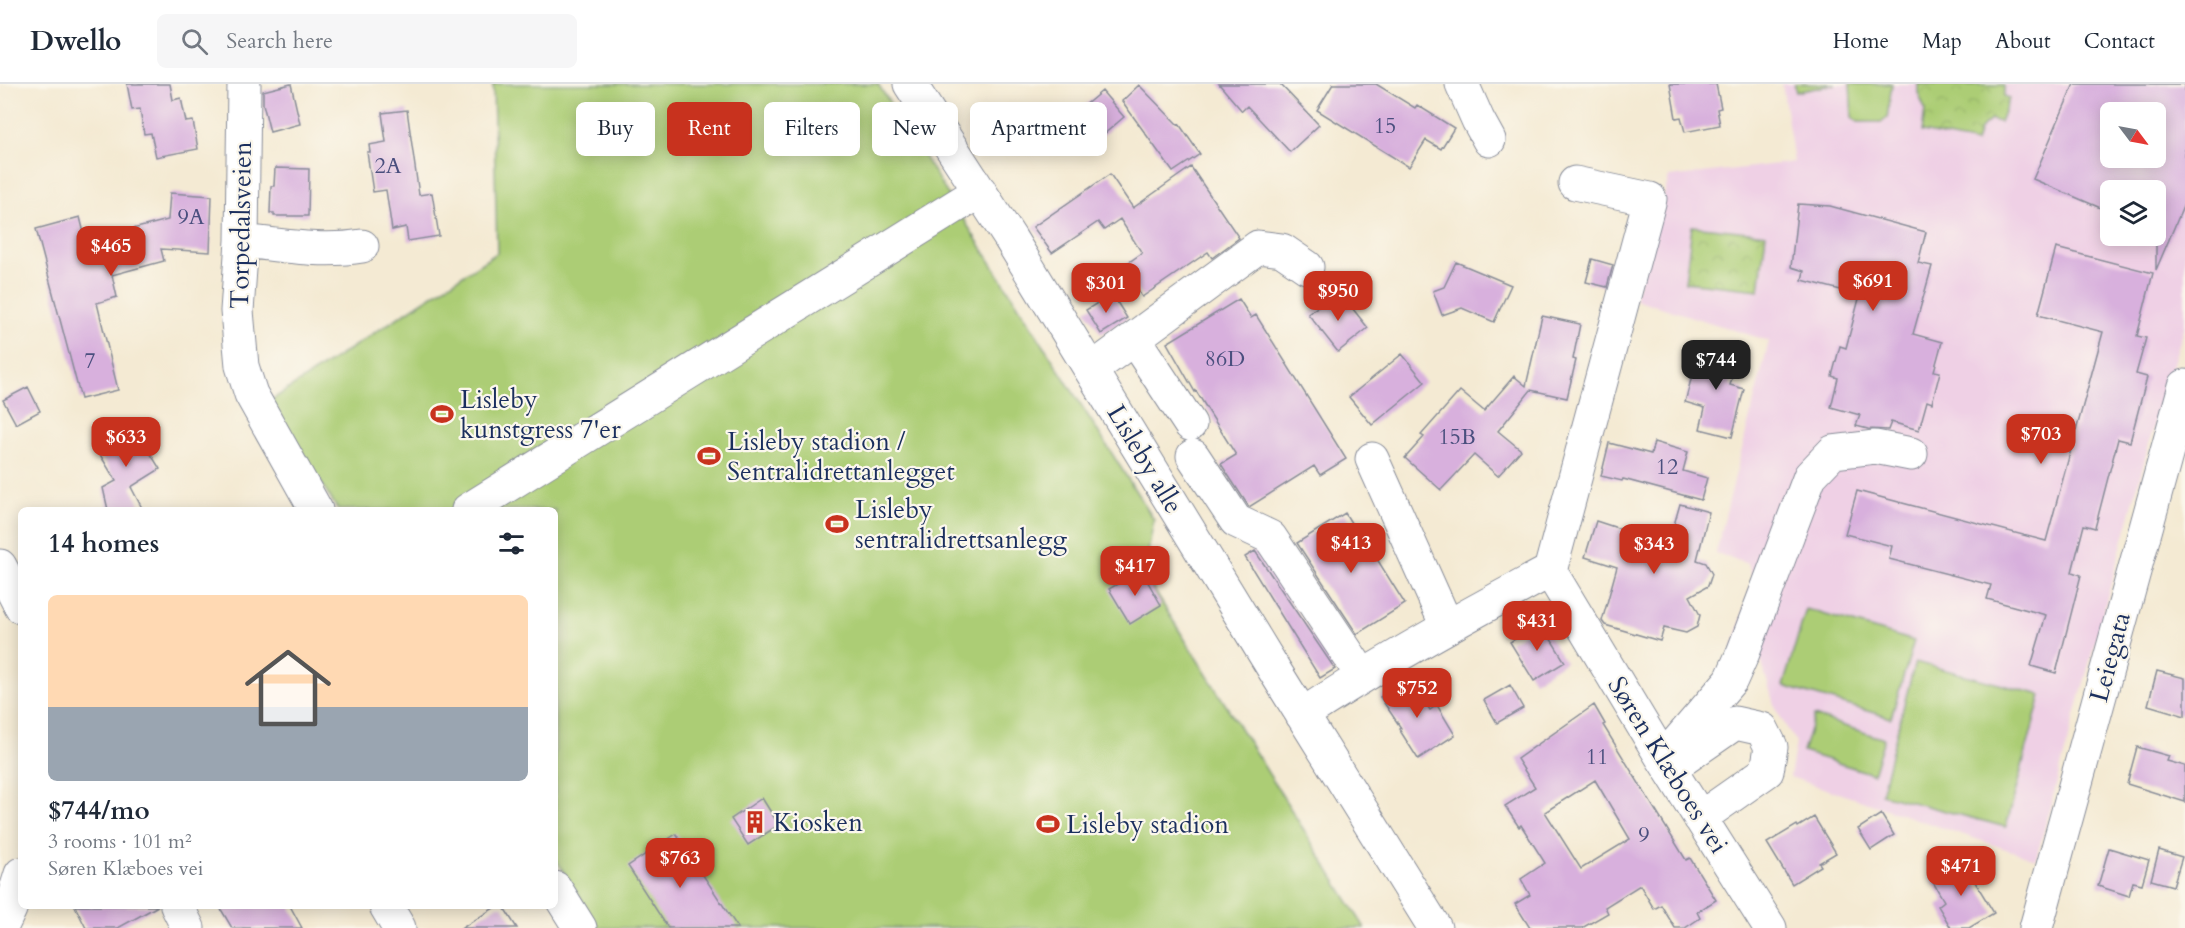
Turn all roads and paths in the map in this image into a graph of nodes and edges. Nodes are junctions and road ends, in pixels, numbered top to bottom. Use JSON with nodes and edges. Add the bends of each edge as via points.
{"nodes":[{"id":1,"x":244,"y":84,"type":"edge"},
{"id":2,"x":910,"y":84,"type":"edge"},
{"id":3,"x":1462,"y":84,"type":"edge"},
{"id":4,"x":1489,"y":140,"type":"dead end"},
{"id":5,"x":1575,"y":183,"type":"dead end"},
{"id":6,"x":980,"y":191,"type":"junction"},
{"id":7,"x":242,"y":241,"type":"junction"},
{"id":8,"x":362,"y":246,"type":"dead end"},
{"id":9,"x":1307,"y":267,"type":"dead end"},
{"id":10,"x":1134,"y":339,"type":"junction"},
{"id":11,"x":1091,"y":370,"type":"junction"},
{"id":12,"x":2185,"y":386,"type":"edge"},
{"id":13,"x":1190,"y":424,"type":"dead end"},
{"id":14,"x":1911,"y":454,"type":"dead end"},
{"id":15,"x":1193,"y":456,"type":"dead end"},
{"id":16,"x":1372,"y":459,"type":"dead end"},
{"id":17,"x":314,"y":507,"type":"edge"},
{"id":18,"x":473,"y":507,"type":"edge"},
{"id":19,"x":0,"y":566,"type":"edge"},
{"id":20,"x":1550,"y":571,"type":"junction"},
{"id":21,"x":18,"y":601,"type":"edge"},
{"id":22,"x":1447,"y":626,"type":"junction"},
{"id":23,"x":1362,"y":675,"type":"junction"},
{"id":24,"x":1302,"y":715,"type":"junction"},
{"id":25,"x":1666,"y":764,"type":"junction"},
{"id":26,"x":1701,"y":818,"type":"junction"},
{"id":27,"x":18,"y":884,"type":"edge"},
{"id":28,"x":558,"y":893,"type":"edge"},
{"id":29,"x":179,"y":909,"type":"edge"},
{"id":30,"x":388,"y":909,"type":"edge"},
{"id":31,"x":1,"y":928,"type":"edge"},
{"id":32,"x":189,"y":928,"type":"edge"},
{"id":33,"x":399,"y":928,"type":"edge"},
{"id":34,"x":580,"y":928,"type":"edge"},
{"id":35,"x":1435,"y":928,"type":"edge"},
{"id":36,"x":1770,"y":928,"type":"edge"},
{"id":37,"x":2036,"y":928,"type":"edge"}],
"edges":[{"from":1,"to":7,"type":"street","name":"Torpedalsveien"},
{"from":2,"to":6,"type":"street","name":"Lisleby alle"},
{"from":3,"to":4,"type":"street"},
{"from":5,"to":20,"type":"street","via":[[1650,200]]},
{"from":6,"to":11,"type":"street","name":"Lisleby alle"},
{"from":6,"to":18,"type":"street"},
{"from":7,"to":8,"type":"street","via":[[325,250]]},
{"from":7,"to":17,"type":"street","name":"Torpedalsveien","via":[[237,311],[242,366],[251,394]]},
{"from":9,"to":10,"type":"street","via":[[1282,250],[1258,247]]},
{"from":10,"to":11,"type":"street"},
{"from":10,"to":13,"type":"street"},
{"from":11,"to":24,"type":"street","name":"Lisleby alle"},
{"from":12,"to":37,"type":"street","name":"Leiegata"},
{"from":14,"to":25,"type":"street","via":[[1875,447],[1833,452],[1810,476],[1731,680]]},
{"from":15,"to":23,"type":"street","via":[[1236,522],[1270,537]]},
{"from":16,"to":22,"type":"street"},
{"from":19,"to":21,"type":"street"},
{"from":20,"to":22,"type":"street"},
{"from":20,"to":25,"type":"street","name":"Søren Klæboes vei"},
{"from":22,"to":23,"type":"street"},
{"from":23,"to":24,"type":"street"},
{"from":24,"to":35,"type":"street","name":"Lisleby alle"},
{"from":25,"to":26,"type":"street","name":"Søren Klæboes vei"},
{"from":25,"to":26,"type":"street","via":[[1735,723],[1762,729],[1771,747],[1767,771]]},
{"from":26,"to":36,"type":"street","name":"Søren Klæboes vei"},
{"from":27,"to":31,"type":"street"},
{"from":28,"to":34,"type":"street"},
{"from":29,"to":32,"type":"street"},
{"from":30,"to":33,"type":"street"}]}
